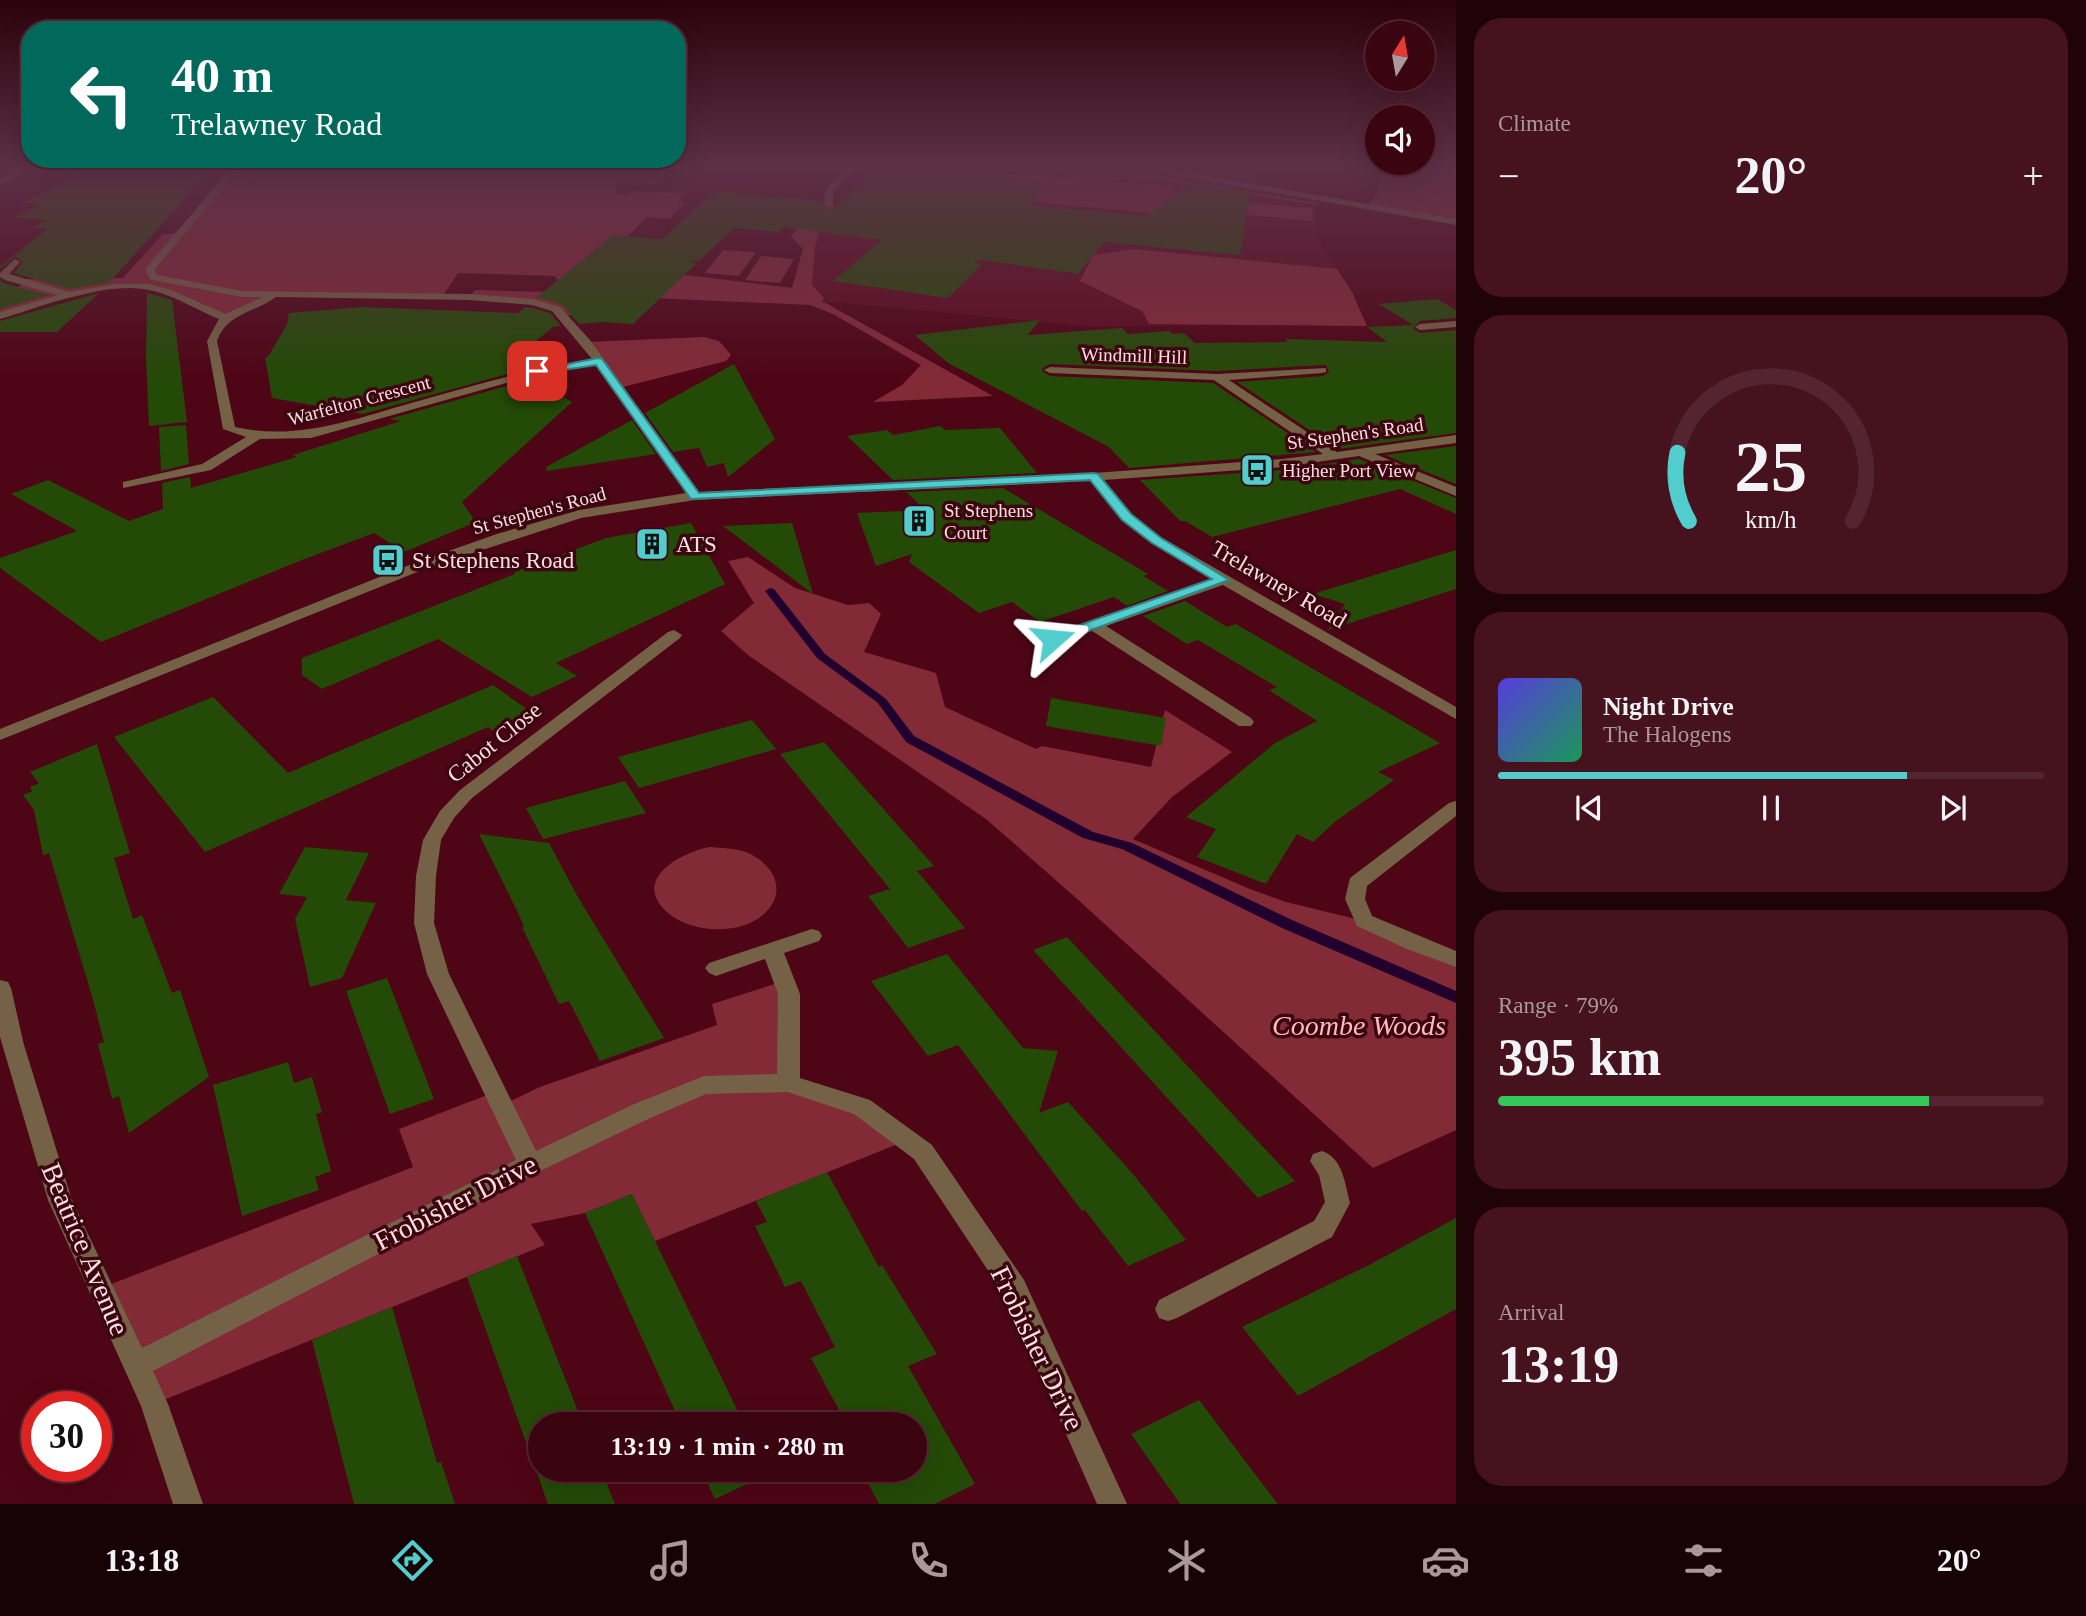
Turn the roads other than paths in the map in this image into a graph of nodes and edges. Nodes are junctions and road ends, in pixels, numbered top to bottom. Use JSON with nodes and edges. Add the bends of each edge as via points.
{"nodes":[{"id":1,"x":176,"y":238,"type":"edge"},
{"id":2,"x":15,"y":262,"type":"dead end"},
{"id":3,"x":4,"y":279,"type":"edge"},
{"id":4,"x":71,"y":296,"type":"junction"},
{"id":5,"x":273,"y":296,"type":"junction"},
{"id":6,"x":0,"y":316,"type":"edge"},
{"id":7,"x":225,"y":318,"type":"junction"},
{"id":8,"x":1456,"y":324,"type":"edge"},
{"id":9,"x":1420,"y":327,"type":"dead end"},
{"id":10,"x":1038,"y":360,"type":"dead end"},
{"id":11,"x":598,"y":361,"type":"junction"},
{"id":12,"x":1322,"y":370,"type":"dead end"},
{"id":13,"x":1217,"y":377,"type":"junction"},
{"id":14,"x":256,"y":436,"type":"junction"},
{"id":15,"x":1456,"y":439,"type":"edge"},
{"id":16,"x":1360,"y":452,"type":"junction"},
{"id":17,"x":1334,"y":455,"type":"junction"},
{"id":18,"x":1094,"y":477,"type":"junction"},
{"id":19,"x":128,"y":485,"type":"dead end"},
{"id":20,"x":1456,"y":492,"type":"edge"},
{"id":21,"x":695,"y":496,"type":"junction"},
{"id":22,"x":1223,"y":580,"type":"junction"},
{"id":23,"x":1094,"y":625,"type":"junction"},
{"id":24,"x":674,"y":635,"type":"dead end"},
{"id":25,"x":1053,"y":639,"type":"dead end"},
{"id":26,"x":1456,"y":714,"type":"edge"},
{"id":27,"x":1245,"y":722,"type":"dead end"},
{"id":28,"x":0,"y":735,"type":"edge"},
{"id":29,"x":1456,"y":807,"type":"edge"},
{"id":30,"x":812,"y":936,"type":"dead end"},
{"id":31,"x":772,"y":949,"type":"junction"},
{"id":32,"x":1456,"y":959,"type":"edge"},
{"id":33,"x":716,"y":968,"type":"dead end"},
{"id":34,"x":0,"y":988,"type":"edge"},
{"id":35,"x":788,"y":1083,"type":"junction"},
{"id":36,"x":1322,"y":1161,"type":"dead end"},
{"id":37,"x":530,"y":1164,"type":"junction"},
{"id":38,"x":1168,"y":1309,"type":"dead end"},
{"id":39,"x":135,"y":1365,"type":"junction"},
{"id":40,"x":188,"y":1504,"type":"edge"},
{"id":41,"x":1112,"y":1504,"type":"edge"}],
"edges":[{"from":1,"to":5,"type":"street","via":[[150,269],[153,277]]},
{"from":2,"to":3,"type":"street"},
{"from":3,"to":4,"type":"street"},
{"from":4,"to":6,"type":"street"},
{"from":4,"to":7,"type":"street","via":[[151,287]]},
{"from":5,"to":7,"type":"street"},
{"from":5,"to":11,"type":"street","via":[[324,293],[533,302],[562,313]]},
{"from":7,"to":14,"type":"street","name":"Warfelton Crescent","via":[[215,327],[212,341],[224,411],[229,429]]},
{"from":8,"to":9,"type":"street"},
{"from":10,"to":13,"type":"street","name":"Windmill Hill","via":[[1054,373]]},
{"from":11,"to":14,"type":"street","name":"Warfelton Crescent","via":[[537,371],[311,433]]},
{"from":11,"to":21,"type":"street"},
{"from":12,"to":13,"type":"street","name":"Windmill Hill"},
{"from":13,"to":17,"type":"street","name":"Windmill Hill"},
{"from":14,"to":19,"type":"street","via":[[206,467]]},
{"from":15,"to":16,"type":"street","name":"St Stephen's Road"},
{"from":16,"to":17,"type":"street","name":"St Stephen's Road"},
{"from":16,"to":20,"type":"street"},
{"from":17,"to":18,"type":"street","name":"St Stephen's Road"},
{"from":18,"to":21,"type":"street","name":"St Stephen's Road"},
{"from":18,"to":22,"type":"street","name":"Trelawney Road","via":[[1127,517]]},
{"from":21,"to":28,"type":"street","name":"St Stephen's Road","via":[[579,514],[502,537]]},
{"from":22,"to":23,"type":"street"},
{"from":22,"to":26,"type":"street","name":"Trelawney Road"},
{"from":23,"to":25,"type":"street"},
{"from":23,"to":27,"type":"street"},
{"from":24,"to":37,"type":"street","name":"Cabot Close","via":[[466,794],[432,840],[424,923],[438,974]]},
{"from":29,"to":32,"type":"street","via":[[1357,883],[1355,899],[1364,921]]},
{"from":30,"to":31,"type":"street"},
{"from":31,"to":33,"type":"street"},
{"from":31,"to":35,"type":"street","via":[[789,994]]},
{"from":34,"to":39,"type":"street","name":"Beatrice Avenue","via":[[61,1200]]},
{"from":35,"to":37,"type":"street","name":"Frobisher Drive","via":[[704,1085]]},
{"from":35,"to":41,"type":"street","name":"Frobisher Drive","via":[[862,1107],[923,1152],[1015,1288]]},
{"from":36,"to":38,"type":"street","via":[[1330,1172],[1338,1203],[1323,1229]]},
{"from":37,"to":39,"type":"street","name":"Frobisher Drive"},
{"from":39,"to":40,"type":"street","name":"Beatrice Avenue","via":[[154,1404]]}]}
